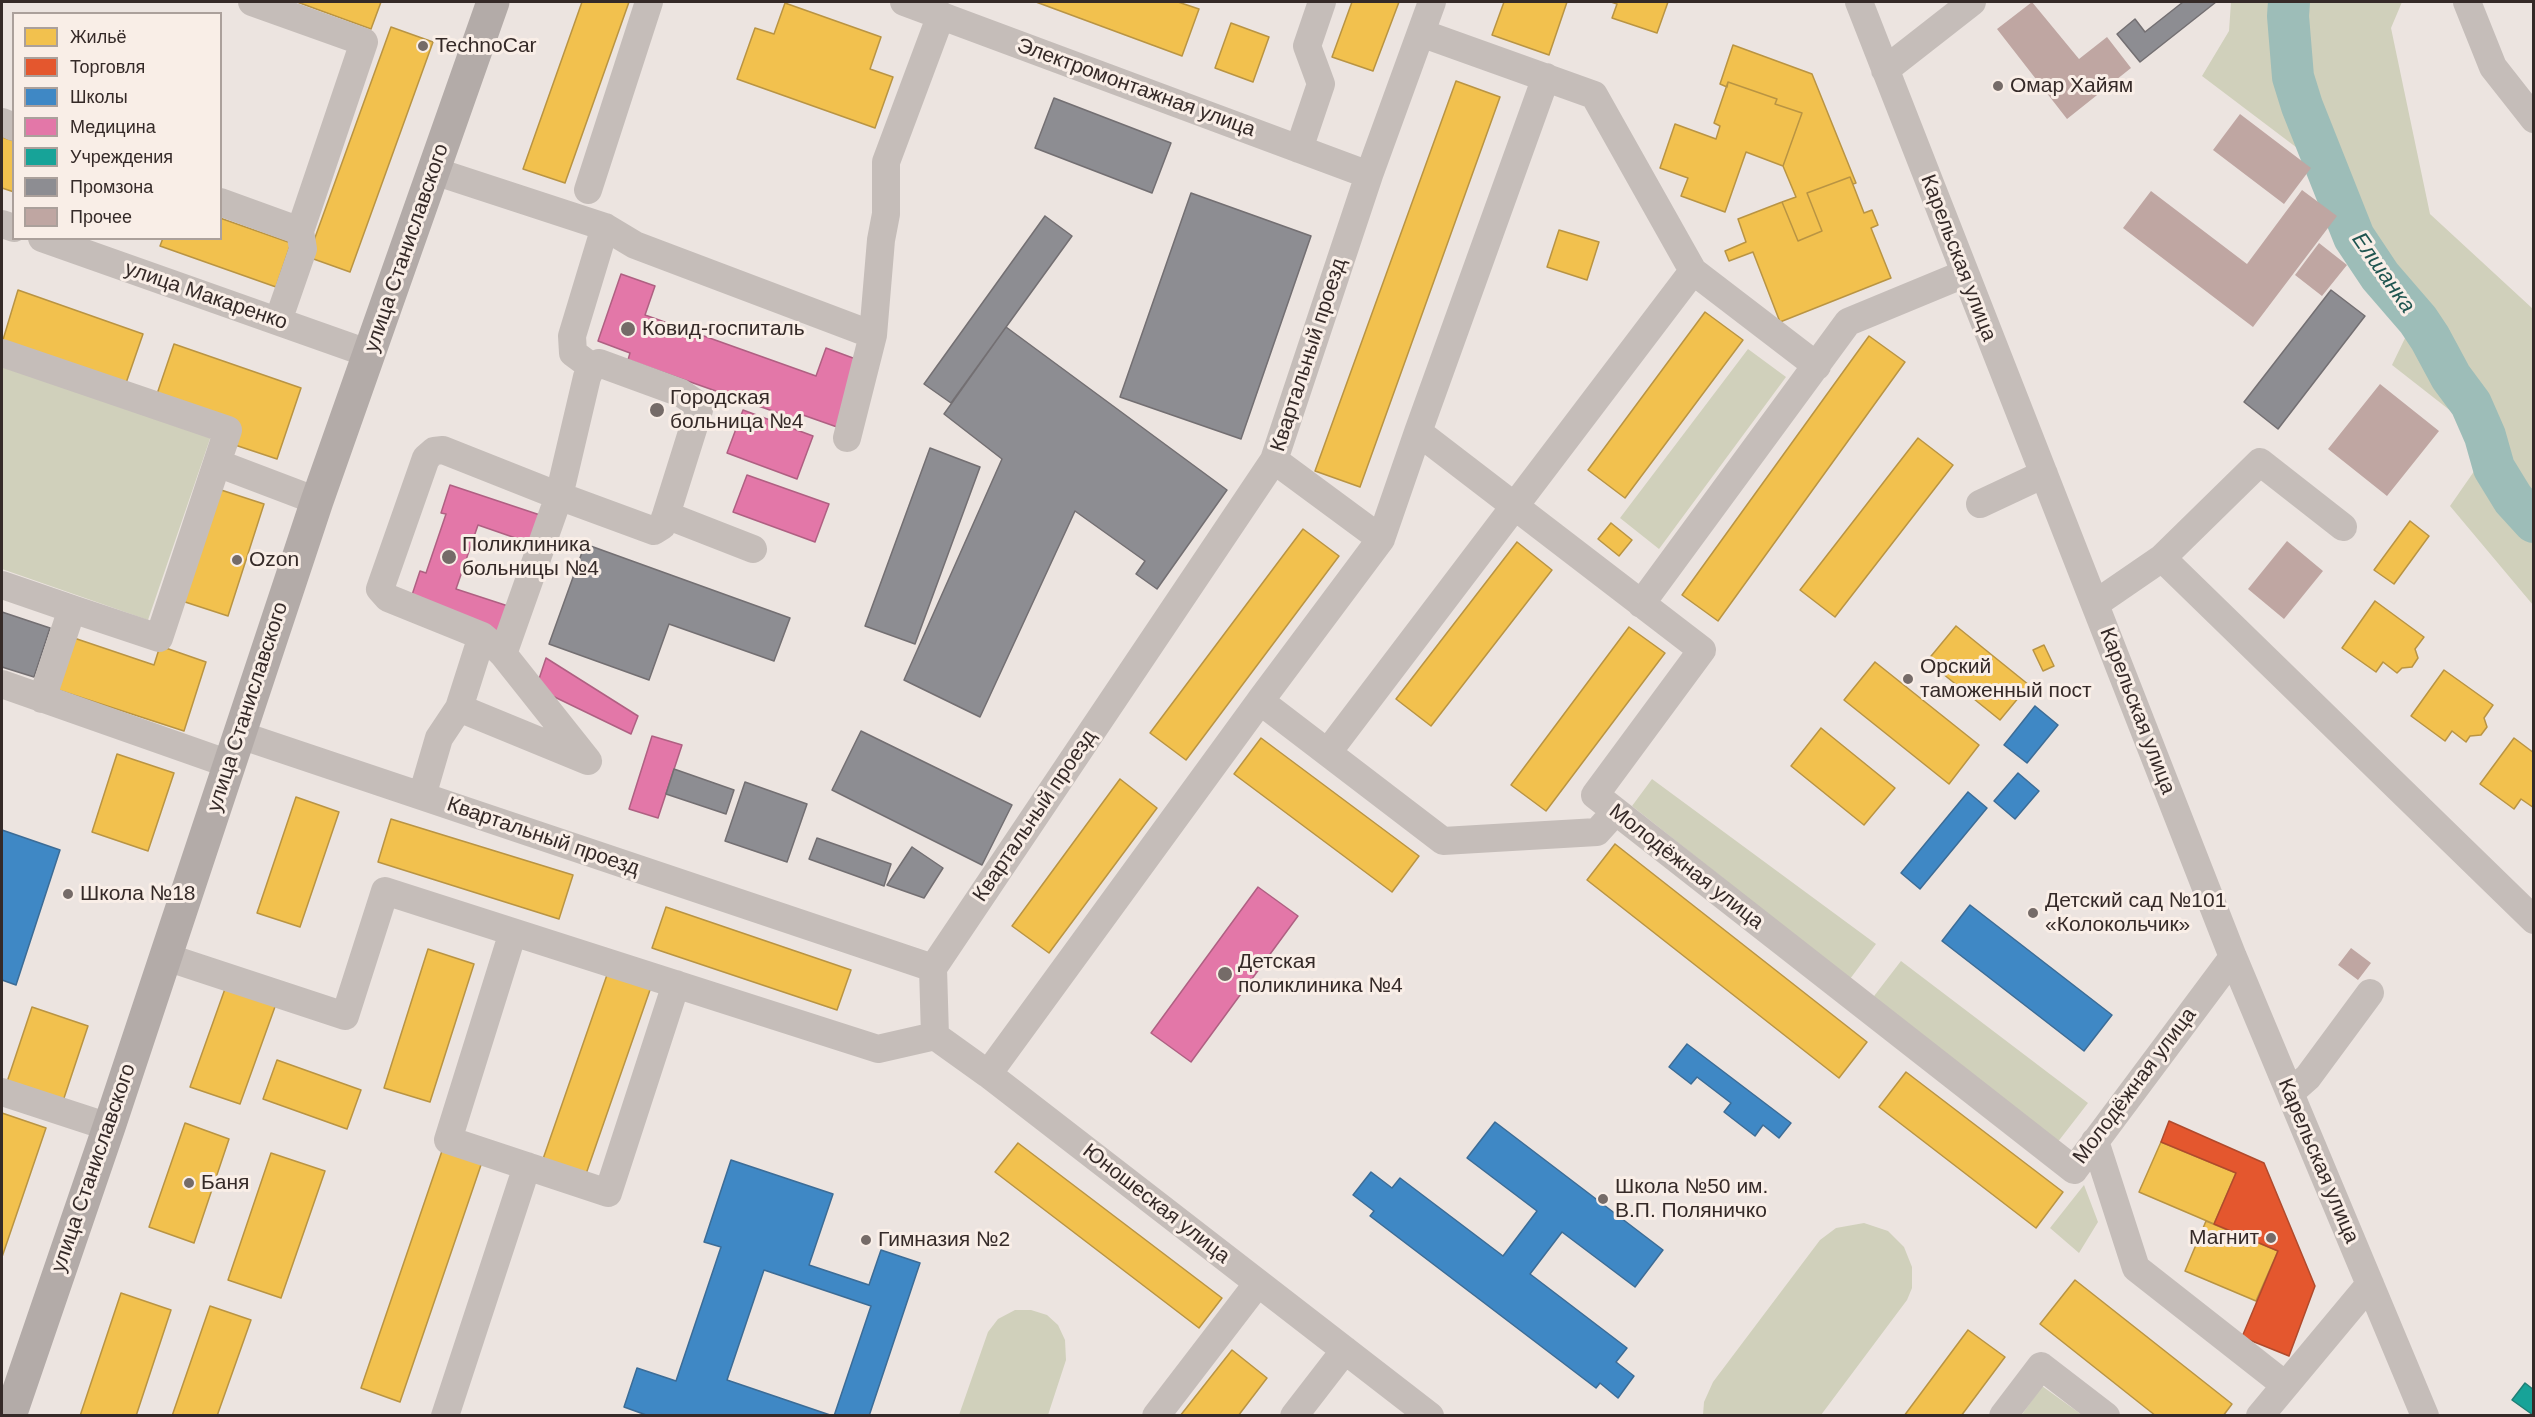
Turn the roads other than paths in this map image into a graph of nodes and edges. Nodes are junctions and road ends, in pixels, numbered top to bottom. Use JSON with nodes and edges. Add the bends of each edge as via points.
{"nodes":[{"id":1,"x":252,"y":2,"type":"edge"},
{"id":2,"x":493,"y":2,"type":"edge"},
{"id":3,"x":649,"y":2,"type":"edge"},
{"id":4,"x":904,"y":2,"type":"edge"},
{"id":5,"x":1322,"y":2,"type":"edge"},
{"id":6,"x":1432,"y":2,"type":"edge"},
{"id":7,"x":1859,"y":2,"type":"edge"},
{"id":8,"x":1972,"y":2,"type":"edge"},
{"id":9,"x":2467,"y":2,"type":"edge"},
{"id":10,"x":941,"y":15,"type":"junction"},
{"id":11,"x":1421,"y":33,"type":"junction"},
{"id":12,"x":1885,"y":70,"type":"junction"},
{"id":13,"x":1546,"y":78,"type":"junction"},
{"id":14,"x":2534,"y":118,"type":"edge"},
{"id":15,"x":1299,"y":149,"type":"junction"},
{"id":16,"x":434,"y":171,"type":"junction"},
{"id":17,"x":1369,"y":175,"type":"junction"},
{"id":18,"x":588,"y":190,"type":"dead end"},
{"id":19,"x":222,"y":203,"type":"edge"},
{"id":20,"x":605,"y":227,"type":"junction"},
{"id":21,"x":300,"y":231,"type":"junction"},
{"id":22,"x":54,"y":240,"type":"edge"},
{"id":23,"x":94,"y":247,"type":"edge"},
{"id":24,"x":1693,"y":271,"type":"junction"},
{"id":25,"x":1964,"y":274,"type":"junction"},
{"id":26,"x":278,"y":321,"type":"junction"},
{"id":27,"x":873,"y":335,"type":"junction"},
{"id":28,"x":2,"y":353,"type":"edge"},
{"id":29,"x":370,"y":354,"type":"junction"},
{"id":30,"x":1816,"y":366,"type":"junction"},
{"id":31,"x":592,"y":367,"type":"junction"},
{"id":32,"x":1418,"y":432,"type":"junction"},
{"id":33,"x":847,"y":438,"type":"dead end"},
{"id":34,"x":1274,"y":460,"type":"junction"},
{"id":35,"x":217,"y":463,"type":"junction"},
{"id":36,"x":2044,"y":474,"type":"junction"},
{"id":37,"x":559,"y":496,"type":"junction"},
{"id":38,"x":317,"y":501,"type":"junction"},
{"id":39,"x":1980,"y":504,"type":"dead end"},
{"id":40,"x":1515,"y":507,"type":"junction"},
{"id":41,"x":666,"y":515,"type":"junction"},
{"id":42,"x":2343,"y":527,"type":"dead end"},
{"id":43,"x":1381,"y":539,"type":"junction"},
{"id":44,"x":753,"y":549,"type":"dead end"},
{"id":45,"x":2162,"y":558,"type":"junction"},
{"id":46,"x":2,"y":585,"type":"edge"},
{"id":47,"x":1641,"y":604,"type":"junction"},
{"id":48,"x":2095,"y":604,"type":"junction"},
{"id":49,"x":72,"y":609,"type":"junction"},
{"id":50,"x":493,"y":645,"type":"junction"},
{"id":51,"x":2,"y":684,"type":"edge"},
{"id":52,"x":42,"y":699,"type":"junction"},
{"id":53,"x":1260,"y":701,"type":"junction"},
{"id":54,"x":459,"y":708,"type":"junction"},
{"id":55,"x":234,"y":749,"type":"junction"},
{"id":56,"x":1328,"y":752,"type":"junction"},
{"id":57,"x":422,"y":796,"type":"junction"},
{"id":58,"x":1615,"y":812,"type":"junction"},
{"id":59,"x":2534,"y":920,"type":"edge"},
{"id":60,"x":513,"y":932,"type":"junction"},
{"id":61,"x":166,"y":957,"type":"junction"},
{"id":62,"x":2233,"y":957,"type":"junction"},
{"id":63,"x":933,"y":968,"type":"junction"},
{"id":64,"x":676,"y":984,"type":"junction"},
{"id":65,"x":2370,"y":993,"type":"dead end"},
{"id":66,"x":935,"y":1036,"type":"junction"},
{"id":67,"x":988,"y":1074,"type":"junction"},
{"id":68,"x":2,"y":1092,"type":"edge"},
{"id":69,"x":2290,"y":1093,"type":"junction"},
{"id":70,"x":109,"y":1127,"type":"junction"},
{"id":71,"x":2095,"y":1141,"type":"junction"},
{"id":72,"x":527,"y":1166,"type":"junction"},
{"id":73,"x":1258,"y":1283,"type":"junction"},
{"id":74,"x":2370,"y":1284,"type":"junction"},
{"id":75,"x":1345,"y":1350,"type":"junction"},
{"id":76,"x":2285,"y":1385,"type":"junction"},
{"id":77,"x":2414,"y":1411,"type":"edge"},
{"id":78,"x":10,"y":1416,"type":"edge"},
{"id":79,"x":445,"y":1416,"type":"edge"},
{"id":80,"x":1156,"y":1416,"type":"edge"},
{"id":81,"x":1294,"y":1416,"type":"edge"},
{"id":82,"x":1430,"y":1416,"type":"edge"},
{"id":83,"x":2003,"y":1416,"type":"edge"},
{"id":84,"x":2106,"y":1416,"type":"edge"},
{"id":85,"x":2260,"y":1416,"type":"edge"}],
"edges":[{"from":1,"to":21,"type":"street","via":[[364,42]]},
{"from":2,"to":16,"type":"main road","name":"улица Станиславского"},
{"from":3,"to":18,"type":"street"},
{"from":4,"to":10,"type":"street","name":"Электромонтажная улица"},
{"from":5,"to":15,"type":"street","via":[[1307,46],[1321,84]]},
{"from":6,"to":11,"type":"street","name":"Квартальный проезд"},
{"from":7,"to":12,"type":"street","name":"Карельская улица"},
{"from":8,"to":12,"type":"street"},
{"from":9,"to":14,"type":"street","via":[[2493,67]]},
{"from":10,"to":15,"type":"street","name":"Электромонтажная улица"},
{"from":10,"to":27,"type":"street","via":[[886,162],[886,214]]},
{"from":11,"to":13,"type":"street"},
{"from":11,"to":17,"type":"street","name":"Квартальный проезд"},
{"from":12,"to":25,"type":"street","name":"Карельская улица"},
{"from":13,"to":24,"type":"street","via":[[1594,95]]},
{"from":13,"to":32,"type":"street"},
{"from":15,"to":17,"type":"street","name":"Электромонтажная улица"},
{"from":16,"to":20,"type":"street"},
{"from":16,"to":29,"type":"main road","name":"улица Станиславского"},
{"from":17,"to":34,"type":"street","name":"Квартальный проезд"},
{"from":19,"to":21,"type":"street"},
{"from":20,"to":27,"type":"street","via":[[635,245]]},
{"from":20,"to":31,"type":"street","via":[[572,336],[573,353]]},
{"from":21,"to":26,"type":"street","via":[[303,249]]},
{"from":22,"to":23,"type":"street","name":"улица Макаренко"},
{"from":23,"to":26,"type":"street","name":"улица Макаренко"},
{"from":24,"to":30,"type":"street"},
{"from":24,"to":40,"type":"street"},
{"from":25,"to":30,"type":"street","via":[[1848,322]]},
{"from":25,"to":36,"type":"street","name":"Карельская улица"},
{"from":26,"to":29,"type":"street","name":"улица Макаренко"},
{"from":27,"to":33,"type":"street"},
{"from":28,"to":35,"type":"street","via":[[228,430]]},
{"from":29,"to":38,"type":"main road","name":"улица Станиславского"},
{"from":30,"to":47,"type":"street"},
{"from":31,"to":37,"type":"street"},
{"from":31,"to":41,"type":"street","via":[[599,363],[681,393],[699,410]]},
{"from":32,"to":40,"type":"street","name":"Молодёжная улица"},
{"from":32,"to":43,"type":"street"},
{"from":34,"to":43,"type":"street"},
{"from":34,"to":63,"type":"street","name":"Квартальный проезд"},
{"from":35,"to":38,"type":"street"},
{"from":35,"to":49,"type":"street","via":[[159,638]]},
{"from":36,"to":39,"type":"street"},
{"from":36,"to":48,"type":"street","name":"Карельская улица"},
{"from":37,"to":41,"type":"street","via":[[654,531],[662,526]]},
{"from":37,"to":50,"type":"street"},
{"from":37,"to":50,"type":"street","via":[[443,450],[426,458],[380,589],[388,598]]},
{"from":38,"to":55,"type":"main road","name":"улица Станиславского"},
{"from":40,"to":47,"type":"street","name":"Молодёжная улица"},
{"from":40,"to":56,"type":"street"},
{"from":41,"to":44,"type":"street"},
{"from":42,"to":45,"type":"street","via":[[2260,462]]},
{"from":43,"to":53,"type":"street"},
{"from":45,"to":48,"type":"street"},
{"from":45,"to":59,"type":"street"},
{"from":46,"to":49,"type":"street"},
{"from":47,"to":58,"type":"street","name":"Молодёжная улица","via":[[1702,650],[1594,795]]},
{"from":48,"to":62,"type":"street","name":"Карельская улица"},
{"from":49,"to":52,"type":"street"},
{"from":50,"to":54,"type":"street"},
{"from":50,"to":54,"type":"street","via":[[588,761]]},
{"from":51,"to":52,"type":"street","name":"Квартальный проезд"},
{"from":52,"to":55,"type":"street","name":"Квартальный проезд"},
{"from":53,"to":56,"type":"street"},
{"from":53,"to":67,"type":"street"},
{"from":54,"to":57,"type":"street","via":[[439,738]]},
{"from":55,"to":57,"type":"street","name":"Квартальный проезд"},
{"from":55,"to":61,"type":"main road","name":"улица Станиславского"},
{"from":56,"to":58,"type":"street","via":[[1443,841],[1597,832]]},
{"from":57,"to":63,"type":"street","name":"Квартальный проезд"},
{"from":58,"to":71,"type":"street","name":"Молодёжная улица","via":[[2074,1170]]},
{"from":60,"to":61,"type":"street","via":[[385,891],[345,1016]]},
{"from":60,"to":64,"type":"street"},
{"from":60,"to":72,"type":"street","via":[[448,1140]]},
{"from":61,"to":70,"type":"main road","name":"улица Станиславского"},
{"from":62,"to":69,"type":"street","name":"Карельская улица"},
{"from":62,"to":71,"type":"street","name":"Молодёжная улица"},
{"from":63,"to":66,"type":"street"},
{"from":64,"to":66,"type":"street","via":[[878,1049]]},
{"from":64,"to":72,"type":"street","via":[[608,1193]]},
{"from":65,"to":69,"type":"street","via":[[2308,1077]]},
{"from":66,"to":67,"type":"street","name":"Юношеская улица"},
{"from":67,"to":73,"type":"street","name":"Юношеская улица"},
{"from":68,"to":70,"type":"street"},
{"from":69,"to":74,"type":"street","name":"Карельская улица"},
{"from":70,"to":78,"type":"main road","name":"улица Станиславского"},
{"from":71,"to":76,"type":"street","via":[[2136,1268]]},
{"from":72,"to":79,"type":"street"},
{"from":73,"to":75,"type":"street","name":"Юношеская улица"},
{"from":73,"to":80,"type":"street"},
{"from":74,"to":76,"type":"street"},
{"from":74,"to":77,"type":"street","name":"Карельская улица"},
{"from":75,"to":81,"type":"street"},
{"from":75,"to":82,"type":"street","name":"Юношеская улица"},
{"from":76,"to":85,"type":"street"},
{"from":83,"to":84,"type":"street","via":[[2041,1366]]}]}
